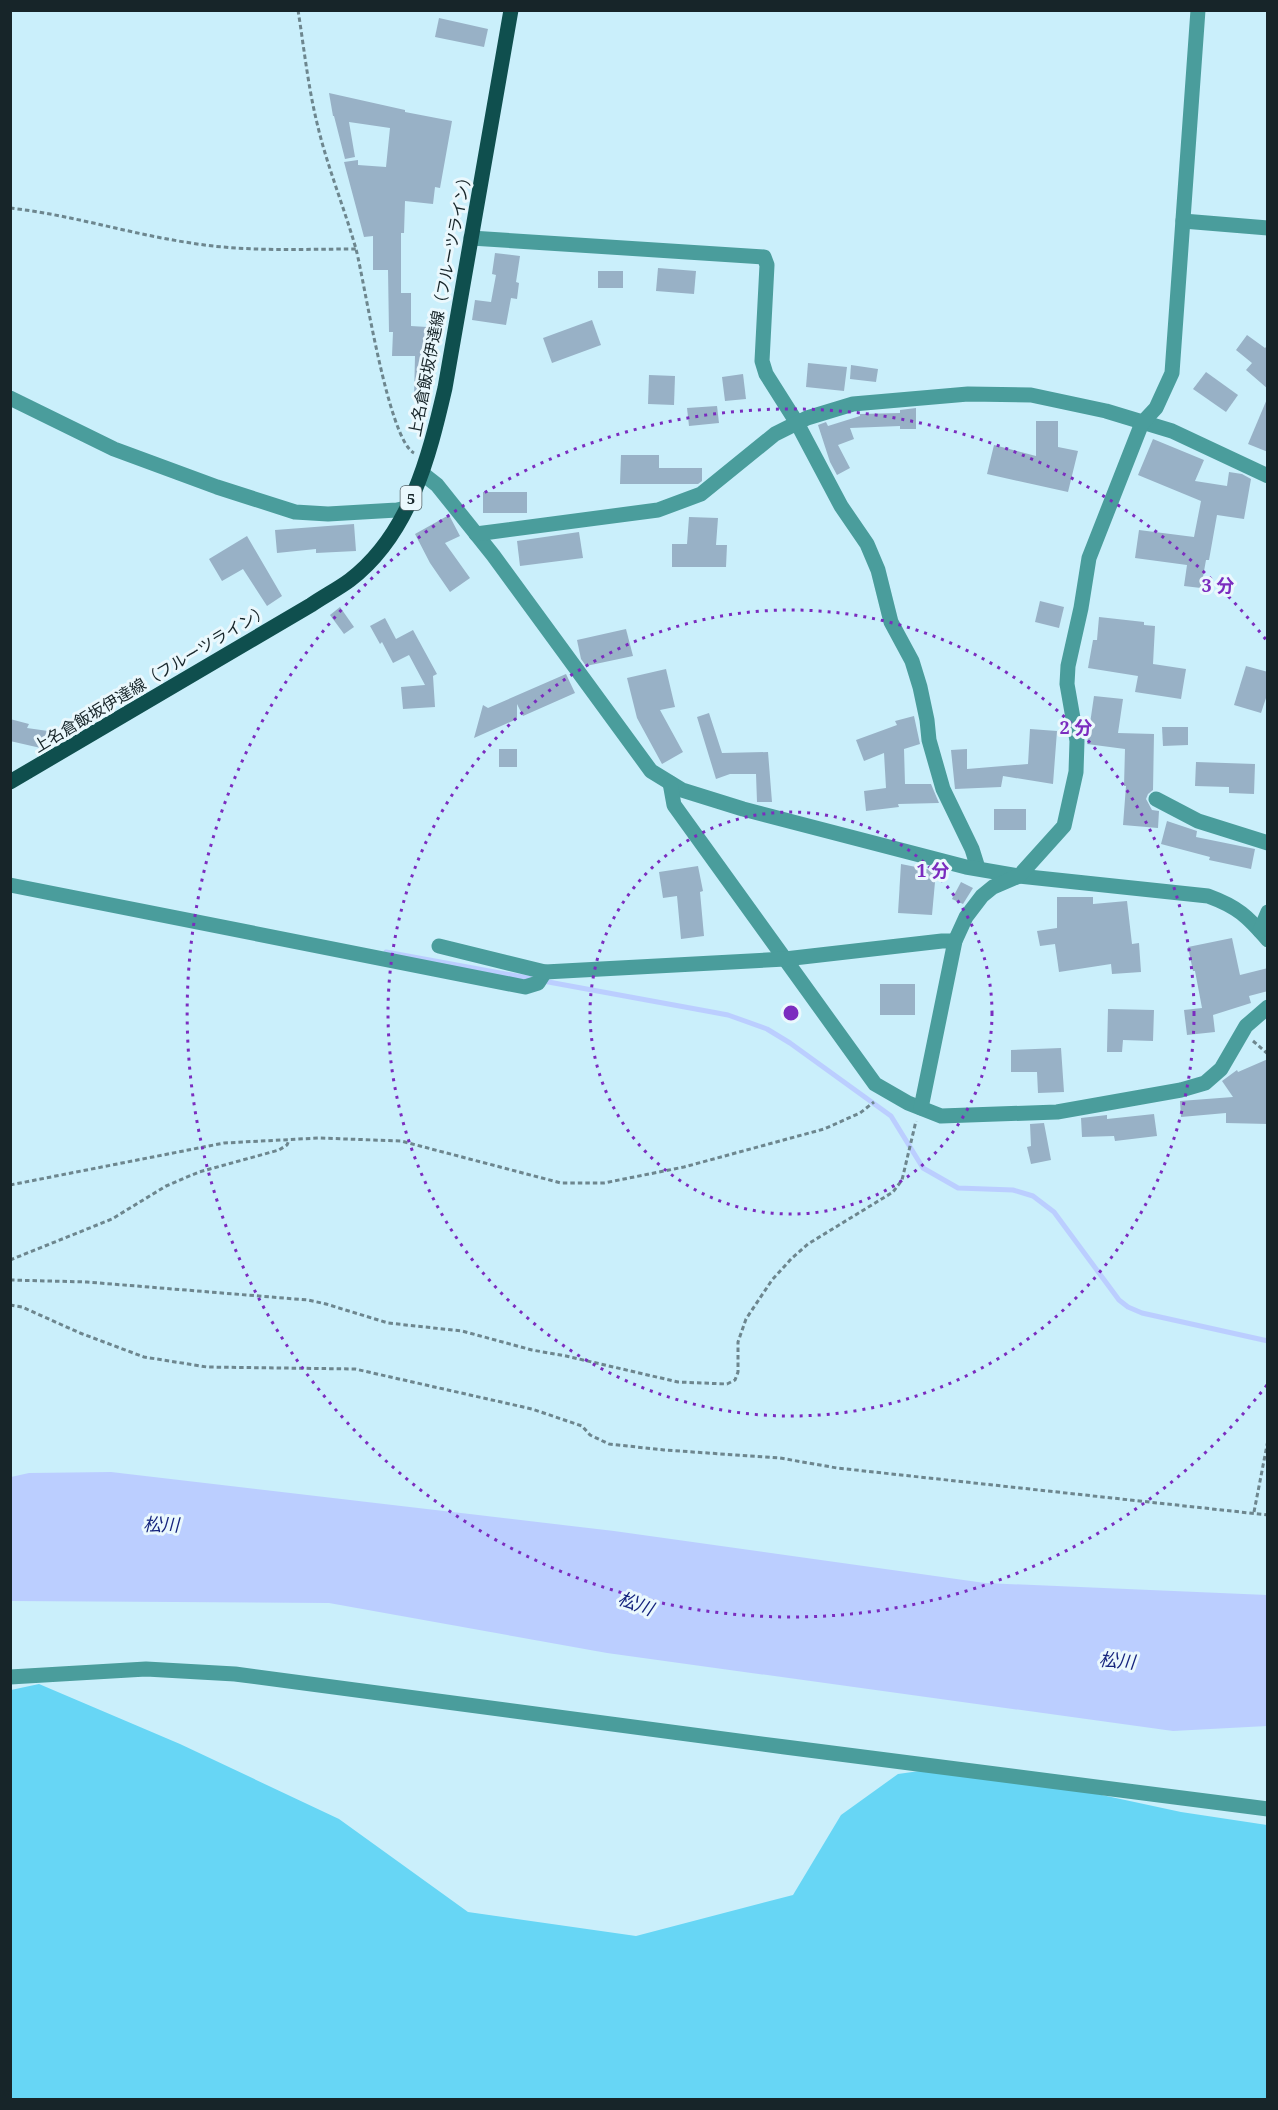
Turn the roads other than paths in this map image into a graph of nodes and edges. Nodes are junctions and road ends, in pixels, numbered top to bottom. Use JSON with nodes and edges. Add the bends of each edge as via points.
{"nodes":[{"id":1,"x":511,"y":10,"type":"edge"},
{"id":2,"x":1198,"y":10,"type":"edge"},
{"id":3,"x":1183,"y":221,"type":"junction"},
{"id":4,"x":1268,"y":228,"type":"edge"},
{"id":5,"x":471,"y":238,"type":"junction"},
{"id":6,"x":10,"y":398,"type":"edge"},
{"id":7,"x":797,"y":423,"type":"junction"},
{"id":8,"x":1142,"y":423,"type":"junction"},
{"id":9,"x":423,"y":474,"type":"junction"},
{"id":10,"x":1268,"y":476,"type":"edge"},
{"id":11,"x":406,"y":508,"type":"junction"},
{"id":12,"x":476,"y":534,"type":"junction"},
{"id":13,"x":10,"y":782,"type":"edge"},
{"id":14,"x":670,"y":783,"type":"junction"},
{"id":15,"x":1156,"y":799,"type":"dead end"},
{"id":16,"x":1268,"y":843,"type":"edge"},
{"id":17,"x":978,"y":868,"type":"junction"},
{"id":18,"x":1019,"y":876,"type":"junction"},
{"id":19,"x":10,"y":885,"type":"edge"},
{"id":20,"x":1268,"y":912,"type":"edge"},
{"id":21,"x":1264,"y":936,"type":"edge"},
{"id":22,"x":955,"y":941,"type":"junction"},
{"id":23,"x":439,"y":946,"type":"dead end"},
{"id":24,"x":785,"y":959,"type":"junction"},
{"id":25,"x":545,"y":972,"type":"junction"},
{"id":26,"x":1268,"y":1007,"type":"edge"},
{"id":27,"x":921,"y":1108,"type":"junction"},
{"id":28,"x":10,"y":1677,"type":"edge"},
{"id":29,"x":1268,"y":1809,"type":"edge"}],
"edges":[{"from":1,"to":5,"type":"main road","name":"上名倉飯坂伊達線（フルーツライン）","number":"5"},
{"from":2,"to":3,"type":"street"},
{"from":3,"to":4,"type":"street"},
{"from":3,"to":8,"type":"street","via":[[1172,373],[1156,408]]},
{"from":5,"to":7,"type":"street","via":[[764,257],[767,265],[762,362]]},
{"from":5,"to":9,"type":"main road","name":"上名倉飯坂伊達線（フルーツライン）","number":"5","via":[[445,388]]},
{"from":6,"to":11,"type":"street","via":[[114,449],[295,512],[328,514]]},
{"from":7,"to":8,"type":"street","via":[[853,404],[968,394],[1031,395]]},
{"from":7,"to":12,"type":"street","via":[[775,434],[701,494],[658,510]]},
{"from":7,"to":17,"type":"street","via":[[878,570],[891,622],[920,687],[928,740],[943,789]]},
{"from":8,"to":10,"type":"street","via":[[1172,431]]},
{"from":8,"to":18,"type":"street","via":[[1089,558],[1068,666],[1067,684],[1077,741],[1076,772],[1064,826]]},
{"from":9,"to":11,"type":"main road","name":"上名倉飯坂伊達線（フルーツライン）","number":"5"},
{"from":9,"to":12,"type":"street","via":[[437,485]]},
{"from":11,"to":13,"type":"main road","name":"上名倉飯坂伊達線（フルーツライン）","number":"5","via":[[376,555],[351,579]]},
{"from":12,"to":14,"type":"street","via":[[651,771]]},
{"from":14,"to":17,"type":"street","via":[[743,809]]},
{"from":14,"to":24,"type":"street","via":[[674,805]]},
{"from":15,"to":16,"type":"street","via":[[1198,821]]},
{"from":17,"to":18,"type":"street"},
{"from":18,"to":21,"type":"street","via":[[1208,896],[1243,913]]},
{"from":18,"to":22,"type":"street","via":[[982,896]]},
{"from":19,"to":25,"type":"street","via":[[525,987],[538,983]]},
{"from":20,"to":21,"type":"street"},
{"from":22,"to":24,"type":"street"},
{"from":22,"to":27,"type":"street"},
{"from":23,"to":25,"type":"street"},
{"from":24,"to":25,"type":"street"},
{"from":24,"to":27,"type":"street","via":[[875,1084]]},
{"from":26,"to":27,"type":"street","via":[[1246,1026],[1221,1069],[1205,1083],[1181,1090],[1057,1112],[941,1116]]},
{"from":28,"to":29,"type":"street","via":[[147,1669],[235,1674]]}]}
